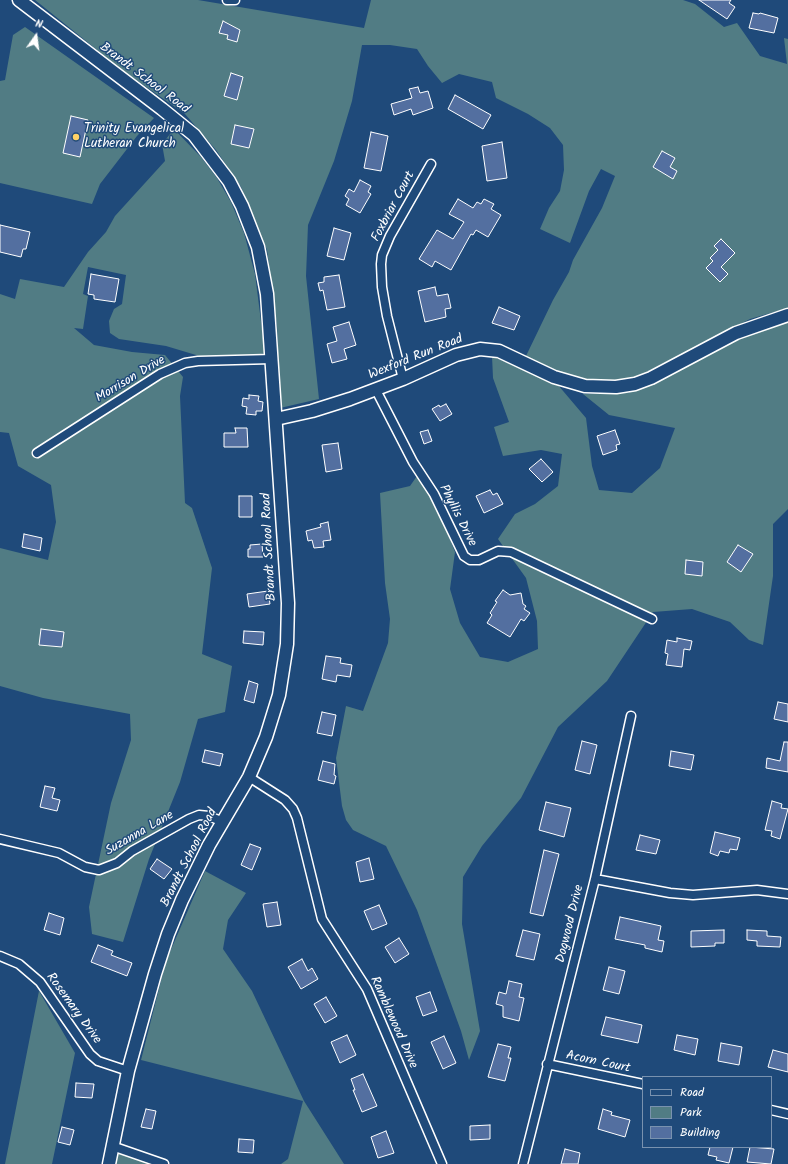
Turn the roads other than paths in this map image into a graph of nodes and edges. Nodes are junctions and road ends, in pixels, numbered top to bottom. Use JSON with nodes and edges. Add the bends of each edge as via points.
{"nodes":[{"id":1,"x":18,"y":0,"type":"edge"},
{"id":2,"x":227,"y":0,"type":"edge"},
{"id":3,"x":235,"y":0,"type":"edge"},
{"id":4,"x":431,"y":164,"type":"dead end"},
{"id":5,"x":788,"y":314,"type":"edge"},
{"id":6,"x":272,"y":359,"type":"junction"},
{"id":7,"x":403,"y":379,"type":"junction"},
{"id":8,"x":376,"y":390,"type":"junction"},
{"id":9,"x":276,"y":419,"type":"junction"},
{"id":10,"x":37,"y":453,"type":"dead end"},
{"id":11,"x":652,"y":619,"type":"dead end"},
{"id":12,"x":631,"y":716,"type":"dead end"},
{"id":13,"x":249,"y":777,"type":"junction"},
{"id":14,"x":223,"y":822,"type":"junction"},
{"id":15,"x":0,"y":839,"type":"edge"},
{"id":16,"x":594,"y":879,"type":"junction"},
{"id":17,"x":788,"y":894,"type":"edge"},
{"id":18,"x":0,"y":956,"type":"edge"},
{"id":19,"x":547,"y":1064,"type":"junction"},
{"id":20,"x":128,"y":1072,"type":"junction"},
{"id":21,"x":642,"y":1084,"type":"edge"},
{"id":22,"x":772,"y":1110,"type":"edge"},
{"id":23,"x":788,"y":1114,"type":"edge"},
{"id":24,"x":112,"y":1146,"type":"junction"},
{"id":25,"x":109,"y":1164,"type":"edge"},
{"id":26,"x":164,"y":1164,"type":"edge"},
{"id":27,"x":442,"y":1164,"type":"edge"},
{"id":28,"x":523,"y":1164,"type":"edge"}],
"edges":[{"from":1,"to":6,"type":"street","name":"Brandt School Road","via":[[178,121],[194,135],[229,181],[258,247],[267,294]]},
{"from":2,"to":3,"type":"street"},
{"from":4,"to":7,"type":"street","name":"Foxbriar Court","via":[[390,236],[381,264],[386,312]]},
{"from":5,"to":7,"type":"street","name":"Wexford Run Road","via":[[736,333],[650,378],[616,387],[593,387],[570,382],[514,357],[489,349],[456,355]]},
{"from":6,"to":9,"type":"street","name":"Brandt School Road"},
{"from":6,"to":10,"type":"street","name":"Morrison Drive","via":[[185,363],[160,374]]},
{"from":7,"to":8,"type":"street","name":"Wexford Run Road"},
{"from":8,"to":9,"type":"street","name":"Wexford Run Road","via":[[312,411]]},
{"from":8,"to":11,"type":"street","name":"Phyllis Drive","via":[[413,462],[434,494],[464,556],[470,560],[479,560],[498,551],[511,552]]},
{"from":9,"to":13,"type":"street","name":"Brandt School Road","via":[[286,566],[287,644],[279,696],[266,737]]},
{"from":12,"to":16,"type":"street"},
{"from":13,"to":14,"type":"street","name":"Brandt School Road"},
{"from":13,"to":27,"type":"street","name":"Ramblewood Drive","via":[[285,800],[293,809],[322,919],[367,989]]},
{"from":14,"to":15,"type":"street","name":"Suzanna Lane","via":[[199,815],[132,851],[117,863],[99,870],[85,867],[59,853]]},
{"from":14,"to":20,"type":"street","name":"Brandt School Road","via":[[196,871],[168,934]]},
{"from":16,"to":17,"type":"street","name":"Dogwood Drive","via":[[685,894],[757,890]]},
{"from":16,"to":19,"type":"street","name":"Dogwood Drive"},
{"from":18,"to":20,"type":"street","name":"Rosemary Drive","via":[[19,964],[40,982],[90,1054],[98,1061]]},
{"from":19,"to":21,"type":"street","name":"Acorn Court"},
{"from":19,"to":28,"type":"street","name":"Dogwood Drive"},
{"from":20,"to":24,"type":"street","name":"Brandt School Road"},
{"from":22,"to":23,"type":"street"},
{"from":24,"to":25,"type":"street","name":"Brandt School Road"},
{"from":24,"to":26,"type":"street"}]}
